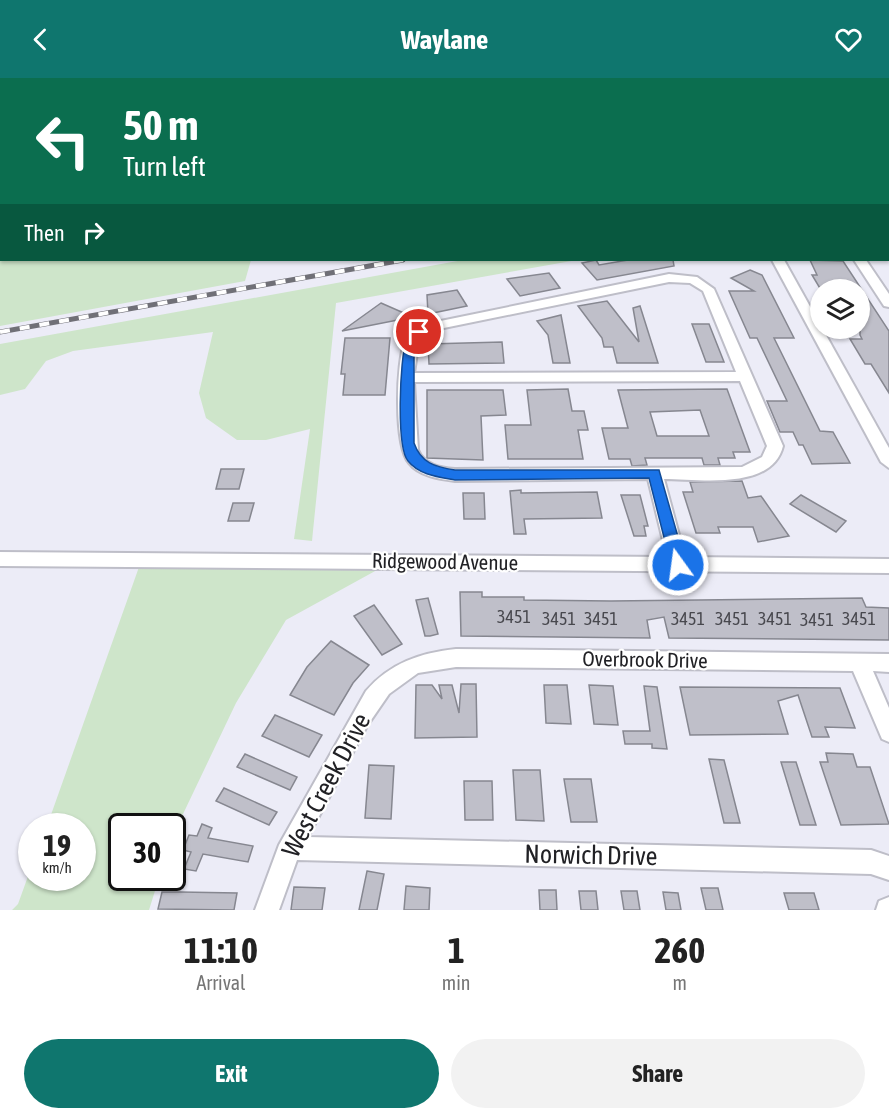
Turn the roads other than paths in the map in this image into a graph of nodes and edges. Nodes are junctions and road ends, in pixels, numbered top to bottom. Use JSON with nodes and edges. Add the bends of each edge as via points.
{"nodes":[{"id":1,"x":779,"y":261,"type":"edge"},
{"id":2,"x":861,"y":261,"type":"edge"},
{"id":3,"x":889,"y":303,"type":"edge"},
{"id":4,"x":745,"y":376,"type":"junction"},
{"id":5,"x":408,"y":378,"type":"junction"},
{"id":6,"x":889,"y":462,"type":"edge"},
{"id":7,"x":654,"y":473,"type":"junction"},
{"id":8,"x":0,"y":558,"type":"edge"},
{"id":9,"x":678,"y":565,"type":"junction"},
{"id":10,"x":889,"y":566,"type":"edge"},
{"id":11,"x":859,"y":662,"type":"junction"},
{"id":12,"x":889,"y":663,"type":"edge"},
{"id":13,"x":403,"y":672,"type":"joint"},
{"id":14,"x":889,"y":732,"type":"edge"},
{"id":15,"x":291,"y":849,"type":"junction"},
{"id":16,"x":889,"y":868,"type":"edge"},
{"id":17,"x":267,"y":910,"type":"edge"}],
"edges":[{"from":1,"to":6,"type":"street"},
{"from":2,"to":3,"type":"street"},
{"from":4,"to":5,"type":"street"},
{"from":4,"to":5,"type":"street","via":[[708,290],[695,277],[669,278],[428,327],[409,345]]},
{"from":4,"to":7,"type":"street","via":[[775,446],[775,466],[742,473]]},
{"from":5,"to":7,"type":"street","via":[[409,451],[413,459],[431,471],[455,475]]},
{"from":7,"to":9,"type":"street"},
{"from":8,"to":9,"type":"street","name":"Ridgewood Avenue"},
{"from":9,"to":10,"type":"street","name":"Ridgewood Avenue"},
{"from":11,"to":12,"type":"street","name":"Overbrook Drive"},
{"from":11,"to":13,"type":"street","name":"Overbrook Drive","via":[[456,658],[419,664]]},
{"from":11,"to":14,"type":"street"},
{"from":13,"to":15,"type":"street","name":"West Creek Drive","via":[[392,678],[368,707]]},
{"from":15,"to":16,"type":"street","name":"Norwich Drive","via":[[871,862]]},
{"from":15,"to":17,"type":"street","name":"West Creek Drive"}]}
